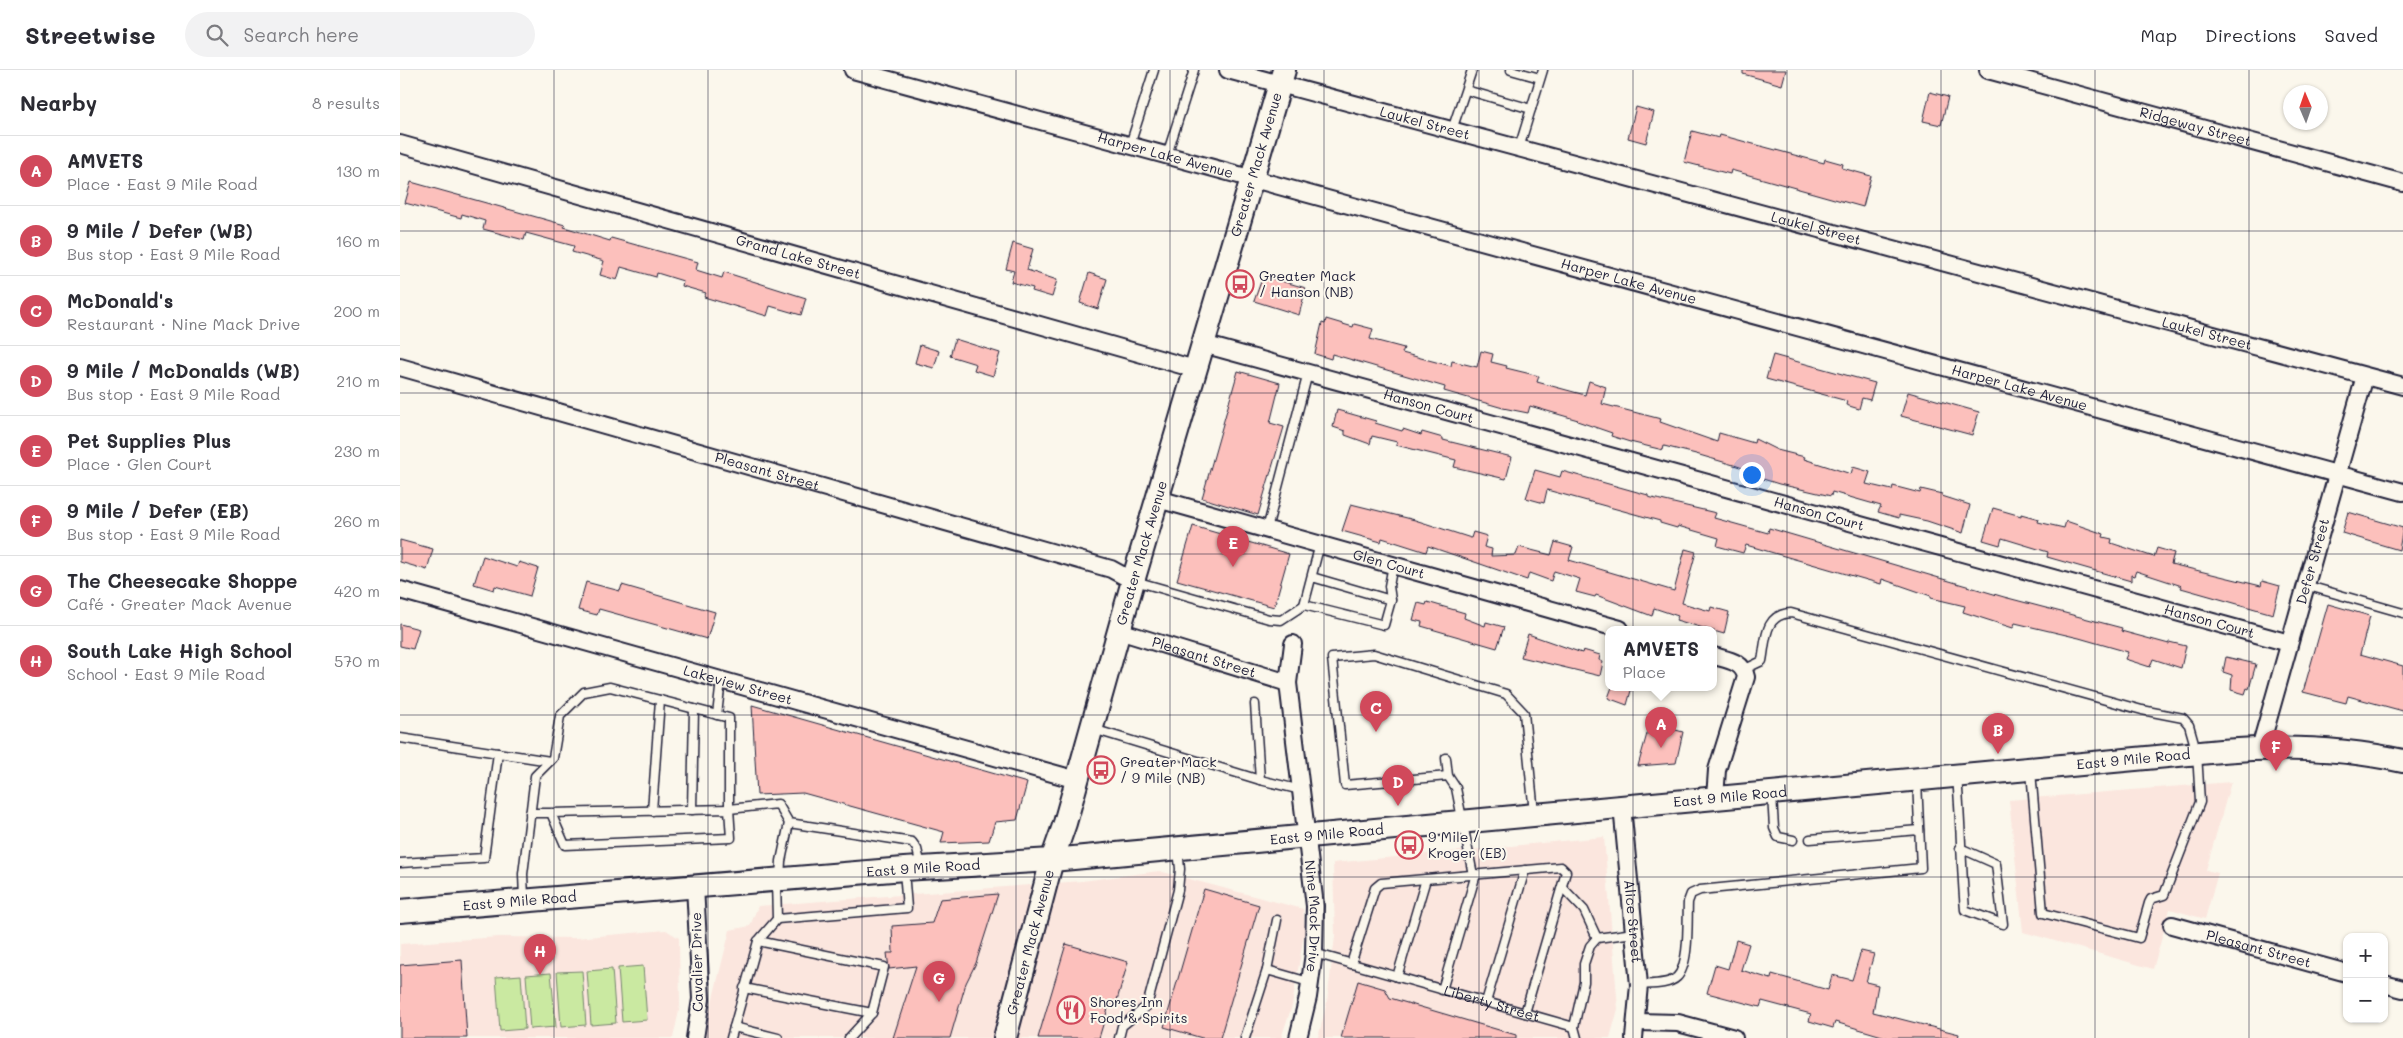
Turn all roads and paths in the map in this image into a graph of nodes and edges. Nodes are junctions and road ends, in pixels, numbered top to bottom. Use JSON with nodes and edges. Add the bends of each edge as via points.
{"nodes":[{"id":1,"x":853,"y":70,"type":"edge"},
{"id":2,"x":1154,"y":70,"type":"edge"},
{"id":3,"x":1194,"y":70,"type":"edge"},
{"id":4,"x":1228,"y":70,"type":"edge"},
{"id":5,"x":1472,"y":70,"type":"edge"},
{"id":6,"x":1511,"y":70,"type":"edge"},
{"id":7,"x":1988,"y":70,"type":"edge"},
{"id":8,"x":1541,"y":74,"type":"edge"},
{"id":9,"x":1282,"y":77,"type":"edge"},
{"id":10,"x":1466,"y":90,"type":"junction"},
{"id":11,"x":1531,"y":109,"type":"junction"},
{"id":12,"x":1452,"y":130,"type":"junction"},
{"id":13,"x":400,"y":144,"type":"edge"},
{"id":14,"x":1130,"y":145,"type":"junction"},
{"id":15,"x":1519,"y":148,"type":"junction"},
{"id":16,"x":1167,"y":156,"type":"junction"},
{"id":17,"x":1252,"y":179,"type":"junction"},
{"id":18,"x":2403,"y":183,"type":"edge"},
{"id":19,"x":1203,"y":344,"type":"junction"},
{"id":20,"x":400,"y":367,"type":"edge"},
{"id":21,"x":1195,"y":369,"type":"junction"},
{"id":22,"x":1308,"y":373,"type":"junction"},
{"id":23,"x":2365,"y":376,"type":"junction"},
{"id":24,"x":2403,"y":386,"type":"edge"},
{"id":25,"x":2336,"y":474,"type":"junction"},
{"id":26,"x":2403,"y":492,"type":"edge"},
{"id":27,"x":1158,"y":499,"type":"junction"},
{"id":28,"x":1267,"y":530,"type":"junction"},
{"id":29,"x":1320,"y":544,"type":"junction"},
{"id":30,"x":1393,"y":565,"type":"junction"},
{"id":31,"x":1312,"y":577,"type":"junction"},
{"id":32,"x":1133,"y":581,"type":"junction"},
{"id":33,"x":2305,"y":585,"type":"junction"},
{"id":34,"x":400,"y":590,"type":"edge"},
{"id":35,"x":1391,"y":600,"type":"junction"},
{"id":36,"x":1304,"y":605,"type":"junction"},
{"id":37,"x":2403,"y":613,"type":"edge"},
{"id":38,"x":1609,"y":626,"type":"edge"},
{"id":39,"x":1119,"y":631,"type":"junction"},
{"id":40,"x":2289,"y":643,"type":"junction"},
{"id":41,"x":1293,"y":644,"type":"dead end"},
{"id":42,"x":1717,"y":657,"type":"edge"},
{"id":43,"x":1745,"y":670,"type":"junction"},
{"id":44,"x":721,"y":680,"type":"junction"},
{"id":45,"x":1288,"y":683,"type":"junction"},
{"id":46,"x":660,"y":700,"type":"junction"},
{"id":47,"x":1255,"y":704,"type":"dead end"},
{"id":48,"x":694,"y":710,"type":"junction"},
{"id":49,"x":717,"y":715,"type":"junction"},
{"id":50,"x":1091,"y":729,"type":"junction"},
{"id":51,"x":400,"y":738,"type":"edge"},
{"id":52,"x":2260,"y":748,"type":"junction"},
{"id":53,"x":498,"y":753,"type":"junction"},
{"id":54,"x":2197,"y":753,"type":"junction"},
{"id":55,"x":1446,"y":758,"type":"dead end"},
{"id":56,"x":550,"y":761,"type":"junction"},
{"id":57,"x":2403,"y":761,"type":"edge"},
{"id":58,"x":2031,"y":769,"type":"junction"},
{"id":59,"x":1957,"y":775,"type":"junction"},
{"id":60,"x":1448,"y":776,"type":"junction"},
{"id":61,"x":1917,"y":779,"type":"junction"},
{"id":62,"x":1077,"y":780,"type":"junction"},
{"id":63,"x":1260,"y":780,"type":"junction"},
{"id":64,"x":1302,"y":790,"type":"junction"},
{"id":65,"x":1771,"y":792,"type":"junction"},
{"id":66,"x":1715,"y":798,"type":"junction"},
{"id":67,"x":1622,"y":806,"type":"junction"},
{"id":68,"x":729,"y":809,"type":"junction"},
{"id":69,"x":692,"y":810,"type":"junction"},
{"id":70,"x":652,"y":811,"type":"junction"},
{"id":71,"x":530,"y":813,"type":"junction"},
{"id":72,"x":552,"y":813,"type":"junction"},
{"id":73,"x":1534,"y":814,"type":"junction"},
{"id":74,"x":1461,"y":821,"type":"junction"},
{"id":75,"x":789,"y":823,"type":"junction"},
{"id":76,"x":1919,"y":830,"type":"junction"},
{"id":77,"x":1308,"y":836,"type":"junction"},
{"id":78,"x":1810,"y":839,"type":"dead end"},
{"id":79,"x":1793,"y":840,"type":"dead end"},
{"id":80,"x":1178,"y":847,"type":"junction"},
{"id":81,"x":1960,"y":848,"type":"junction"},
{"id":82,"x":1052,"y":860,"type":"junction"},
{"id":83,"x":400,"y":863,"type":"edge"},
{"id":84,"x":913,"y":868,"type":"junction"},
{"id":85,"x":1525,"y":870,"type":"junction"},
{"id":86,"x":1475,"y":875,"type":"junction"},
{"id":87,"x":778,"y":879,"type":"junction"},
{"id":88,"x":1426,"y":879,"type":"junction"},
{"id":89,"x":695,"y":886,"type":"junction"},
{"id":90,"x":1562,"y":887,"type":"junction"},
{"id":91,"x":524,"y":900,"type":"junction"},
{"id":92,"x":400,"y":911,"type":"edge"},
{"id":93,"x":778,"y":919,"type":"junction"},
{"id":94,"x":1277,"y":920,"type":"dead end"},
{"id":95,"x":2172,"y":925,"type":"dead end"},
{"id":96,"x":1634,"y":933,"type":"junction"},
{"id":97,"x":1597,"y":938,"type":"junction"},
{"id":98,"x":758,"y":941,"type":"junction"},
{"id":99,"x":1314,"y":953,"type":"junction"},
{"id":100,"x":1351,"y":964,"type":"junction"},
{"id":101,"x":1267,"y":970,"type":"junction"},
{"id":102,"x":2343,"y":972,"type":"edge"},
{"id":103,"x":1397,"y":977,"type":"junction"},
{"id":104,"x":1310,"y":982,"type":"junction"},
{"id":105,"x":1639,"y":985,"type":"junction"},
{"id":106,"x":2388,"y":985,"type":"edge"},
{"id":107,"x":744,"y":988,"type":"junction"},
{"id":108,"x":2403,"y":989,"type":"edge"},
{"id":109,"x":1442,"y":990,"type":"junction"},
{"id":110,"x":1486,"y":1002,"type":"junction"},
{"id":111,"x":872,"y":1013,"type":"junction"},
{"id":112,"x":1526,"y":1013,"type":"junction"},
{"id":113,"x":734,"y":1027,"type":"junction"},
{"id":114,"x":1574,"y":1027,"type":"junction"},
{"id":115,"x":1635,"y":1030,"type":"edge"},
{"id":116,"x":695,"y":1038,"type":"edge"},
{"id":117,"x":731,"y":1038,"type":"edge"},
{"id":118,"x":778,"y":1038,"type":"edge"},
{"id":119,"x":849,"y":1038,"type":"edge"},
{"id":120,"x":1005,"y":1038,"type":"edge"},
{"id":121,"x":1119,"y":1038,"type":"edge"},
{"id":122,"x":1245,"y":1038,"type":"edge"},
{"id":123,"x":1298,"y":1038,"type":"edge"},
{"id":124,"x":1577,"y":1038,"type":"edge"},
{"id":125,"x":1734,"y":1038,"type":"edge"}],
"edges":[{"from":1,"to":14,"type":"street","name":"Harper Lake Avenue"},
{"from":2,"to":14,"type":"lane"},
{"from":3,"to":16,"type":"lane"},
{"from":4,"to":9,"type":"street","name":"Laukel Street"},
{"from":5,"to":10,"type":"lane"},
{"from":6,"to":8,"type":"lane"},
{"from":7,"to":18,"type":"street","name":"Ridgeway Street"},
{"from":8,"to":11,"type":"lane"},
{"from":9,"to":12,"type":"street","name":"Laukel Street"},
{"from":9,"to":17,"type":"main road","name":"Greater Mack Avenue"},
{"from":10,"to":11,"type":"lane"},
{"from":10,"to":12,"type":"lane"},
{"from":11,"to":15,"type":"lane"},
{"from":12,"to":15,"type":"street","name":"Laukel Street"},
{"from":13,"to":21,"type":"street","name":"Grand Lake Street"},
{"from":14,"to":16,"type":"street","name":"Harper Lake Avenue"},
{"from":15,"to":23,"type":"street","name":"Laukel Street"},
{"from":16,"to":17,"type":"street","name":"Harper Lake Avenue"},
{"from":17,"to":19,"type":"main road","name":"Greater Mack Avenue"},
{"from":17,"to":25,"type":"street","name":"Harper Lake Avenue"},
{"from":19,"to":21,"type":"main road","name":"Greater Mack Avenue"},
{"from":19,"to":22,"type":"street","name":"Hanson Court"},
{"from":20,"to":32,"type":"street","name":"Pleasant Street","via":[[1111,569]]},
{"from":21,"to":27,"type":"main road","name":"Greater Mack Avenue"},
{"from":22,"to":28,"type":"lane"},
{"from":22,"to":40,"type":"street","name":"Hanson Court"},
{"from":23,"to":24,"type":"street","name":"Laukel Street"},
{"from":23,"to":25,"type":"street","name":"Defer Street"},
{"from":25,"to":26,"type":"street","name":"Harper Lake Avenue"},
{"from":25,"to":33,"type":"street","name":"Defer Street"},
{"from":27,"to":28,"type":"street","name":"Glen Court"},
{"from":27,"to":32,"type":"main road","name":"Greater Mack Avenue"},
{"from":28,"to":29,"type":"street","name":"Glen Court"},
{"from":29,"to":30,"type":"street","name":"Glen Court"},
{"from":29,"to":31,"type":"lane"},
{"from":30,"to":35,"type":"lane","via":[[1389,586]]},
{"from":30,"to":38,"type":"street","name":"Glen Court"},
{"from":31,"to":35,"type":"lane"},
{"from":31,"to":36,"type":"lane"},
{"from":32,"to":36,"type":"lane","via":[[1269,619],[1281,620]]},
{"from":32,"to":39,"type":"main road","name":"Greater Mack Avenue"},
{"from":33,"to":37,"type":"lane"},
{"from":33,"to":40,"type":"street","name":"Defer Street"},
{"from":34,"to":44,"type":"street","name":"Lakeview Street"},
{"from":35,"to":36,"type":"lane","via":[[1384,626]]},
{"from":39,"to":45,"type":"street","name":"Pleasant Street"},
{"from":39,"to":50,"type":"main road","name":"Greater Mack Avenue"},
{"from":40,"to":52,"type":"street","name":"Defer Street"},
{"from":41,"to":45,"type":"street","name":"Nine Mack Drive"},
{"from":42,"to":43,"type":"street","via":[[1733,661]]},
{"from":43,"to":54,"type":"lane","via":[[1762,661],[1770,622],[1780,613],[1791,612],[2142,710],[2183,718],[2189,725]]},
{"from":43,"to":66,"type":"street","via":[[1746,677],[1717,770]]},
{"from":44,"to":49,"type":"lane"},
{"from":44,"to":62,"type":"street","name":"Lakeview Street"},
{"from":45,"to":64,"type":"street","name":"Nine Mack Drive"},
{"from":46,"to":48,"type":"lane"},
{"from":46,"to":56,"type":"lane","via":[[610,688],[584,692],[560,716]]},
{"from":46,"to":70,"type":"lane"},
{"from":47,"to":63,"type":"lane"},
{"from":48,"to":49,"type":"lane"},
{"from":48,"to":69,"type":"lane"},
{"from":49,"to":68,"type":"lane","via":[[729,718]]},
{"from":50,"to":62,"type":"main road","name":"Greater Mack Avenue"},
{"from":50,"to":63,"type":"lane"},
{"from":51,"to":53,"type":"lane"},
{"from":52,"to":54,"type":"main road","name":"East 9 Mile Road"},
{"from":52,"to":57,"type":"main road","name":"East 9 Mile Road","via":[[2333,751]]},
{"from":53,"to":56,"type":"lane"},
{"from":53,"to":83,"type":"lane","via":[[484,858]]},
{"from":54,"to":58,"type":"main road","name":"East 9 Mile Road"},
{"from":54,"to":58,"type":"lane","via":[[2200,802],[2164,895],[2151,899],[2139,938],[2043,913]]},
{"from":55,"to":60,"type":"lane"},
{"from":56,"to":71,"type":"lane","via":[[535,776]]},
{"from":58,"to":59,"type":"main road","name":"East 9 Mile Road"},
{"from":59,"to":61,"type":"main road","name":"East 9 Mile Road"},
{"from":59,"to":81,"type":"lane","via":[[1962,830]]},
{"from":60,"to":73,"type":"lane","via":[[1345,785],[1332,658],[1374,654],[1506,694],[1524,713]]},
{"from":60,"to":74,"type":"lane","via":[[1456,788]]},
{"from":61,"to":65,"type":"main road","name":"East 9 Mile Road"},
{"from":61,"to":76,"type":"lane"},
{"from":62,"to":82,"type":"main road","name":"Greater Mack Avenue"},
{"from":63,"to":64,"type":"lane"},
{"from":64,"to":77,"type":"street","name":"Nine Mack Drive"},
{"from":65,"to":66,"type":"main road","name":"East 9 Mile Road"},
{"from":65,"to":79,"type":"lane","via":[[1774,828],[1778,837]]},
{"from":66,"to":67,"type":"main road","name":"East 9 Mile Road"},
{"from":67,"to":73,"type":"main road","name":"East 9 Mile Road"},
{"from":67,"to":96,"type":"street","name":"Alice Street"},
{"from":68,"to":69,"type":"lane"},
{"from":68,"to":72,"type":"lane","via":[[731,838],[565,845]]},
{"from":68,"to":75,"type":"lane","via":[[778,804]]},
{"from":69,"to":70,"type":"lane"},
{"from":70,"to":72,"type":"lane"},
{"from":71,"to":72,"type":"lane"},
{"from":71,"to":91,"type":"lane","via":[[523,874]]},
{"from":73,"to":74,"type":"main road","name":"East 9 Mile Road"},
{"from":74,"to":77,"type":"main road","name":"East 9 Mile Road"},
{"from":74,"to":86,"type":"lane"},
{"from":75,"to":84,"type":"lane","via":[[912,842],[918,849]]},
{"from":75,"to":87,"type":"lane"},
{"from":76,"to":78,"type":"lane"},
{"from":76,"to":105,"type":"lane","via":[[1921,868],[1700,890],[1691,894],[1684,966],[1676,978]]},
{"from":77,"to":80,"type":"main road","name":"East 9 Mile Road"},
{"from":77,"to":99,"type":"street","name":"Nine Mack Drive","via":[[1314,886]]},
{"from":80,"to":82,"type":"main road","name":"East 9 Mile Road"},
{"from":80,"to":121,"type":"lane","via":[[1180,880],[1147,1006],[1122,1026]]},
{"from":81,"to":81,"type":"lane","via":[[1965,910],[2003,924],[1996,864]]},
{"from":82,"to":84,"type":"main road","name":"East 9 Mile Road"},
{"from":82,"to":120,"type":"main road","name":"Greater Mack Avenue"},
{"from":84,"to":87,"type":"main road","name":"East 9 Mile Road"},
{"from":84,"to":93,"type":"lane","via":[[908,908]]},
{"from":85,"to":86,"type":"lane"},
{"from":85,"to":90,"type":"lane","via":[[1561,867],[1566,872]]},
{"from":85,"to":110,"type":"lane"},
{"from":86,"to":88,"type":"lane"},
{"from":86,"to":109,"type":"lane"},
{"from":87,"to":89,"type":"main road","name":"East 9 Mile Road"},
{"from":87,"to":93,"type":"lane"},
{"from":88,"to":100,"type":"lane","via":[[1381,882],[1375,888]]},
{"from":88,"to":103,"type":"lane"},
{"from":89,"to":91,"type":"main road","name":"East 9 Mile Road"},
{"from":89,"to":116,"type":"street","name":"Cavalier Drive","via":[[701,990]]},
{"from":90,"to":97,"type":"lane","via":[[1584,910]]},
{"from":90,"to":112,"type":"lane"},
{"from":91,"to":92,"type":"main road","name":"East 9 Mile Road"},
{"from":93,"to":98,"type":"lane"},
{"from":94,"to":101,"type":"lane"},
{"from":95,"to":102,"type":"street","name":"Pleasant Street"},
{"from":96,"to":97,"type":"lane"},
{"from":96,"to":105,"type":"street","name":"Alice Street"},
{"from":97,"to":114,"type":"lane","via":[[1590,946],[1584,964],[1584,982]]},
{"from":98,"to":107,"type":"lane"},
{"from":98,"to":111,"type":"lane","via":[[884,967]]},
{"from":99,"to":100,"type":"lane","name":"Liberty Street"},
{"from":99,"to":104,"type":"street","name":"Nine Mack Drive"},
{"from":100,"to":103,"type":"lane","name":"Liberty Street"},
{"from":101,"to":104,"type":"lane"},
{"from":101,"to":122,"type":"lane"},
{"from":103,"to":109,"type":"lane","name":"Liberty Street"},
{"from":104,"to":123,"type":"street","name":"Nine Mack Drive"},
{"from":105,"to":115,"type":"street","name":"Alice Street"},
{"from":106,"to":108,"type":"street"},
{"from":107,"to":111,"type":"lane"},
{"from":107,"to":113,"type":"lane"},
{"from":109,"to":110,"type":"lane","name":"Liberty Street"},
{"from":110,"to":112,"type":"lane","name":"Liberty Street"},
{"from":111,"to":119,"type":"lane"},
{"from":112,"to":114,"type":"lane","name":"Liberty Street"},
{"from":113,"to":117,"type":"lane"},
{"from":113,"to":118,"type":"lane"},
{"from":114,"to":124,"type":"lane"},
{"from":115,"to":125,"type":"street","via":[[1678,1023]]}]}
